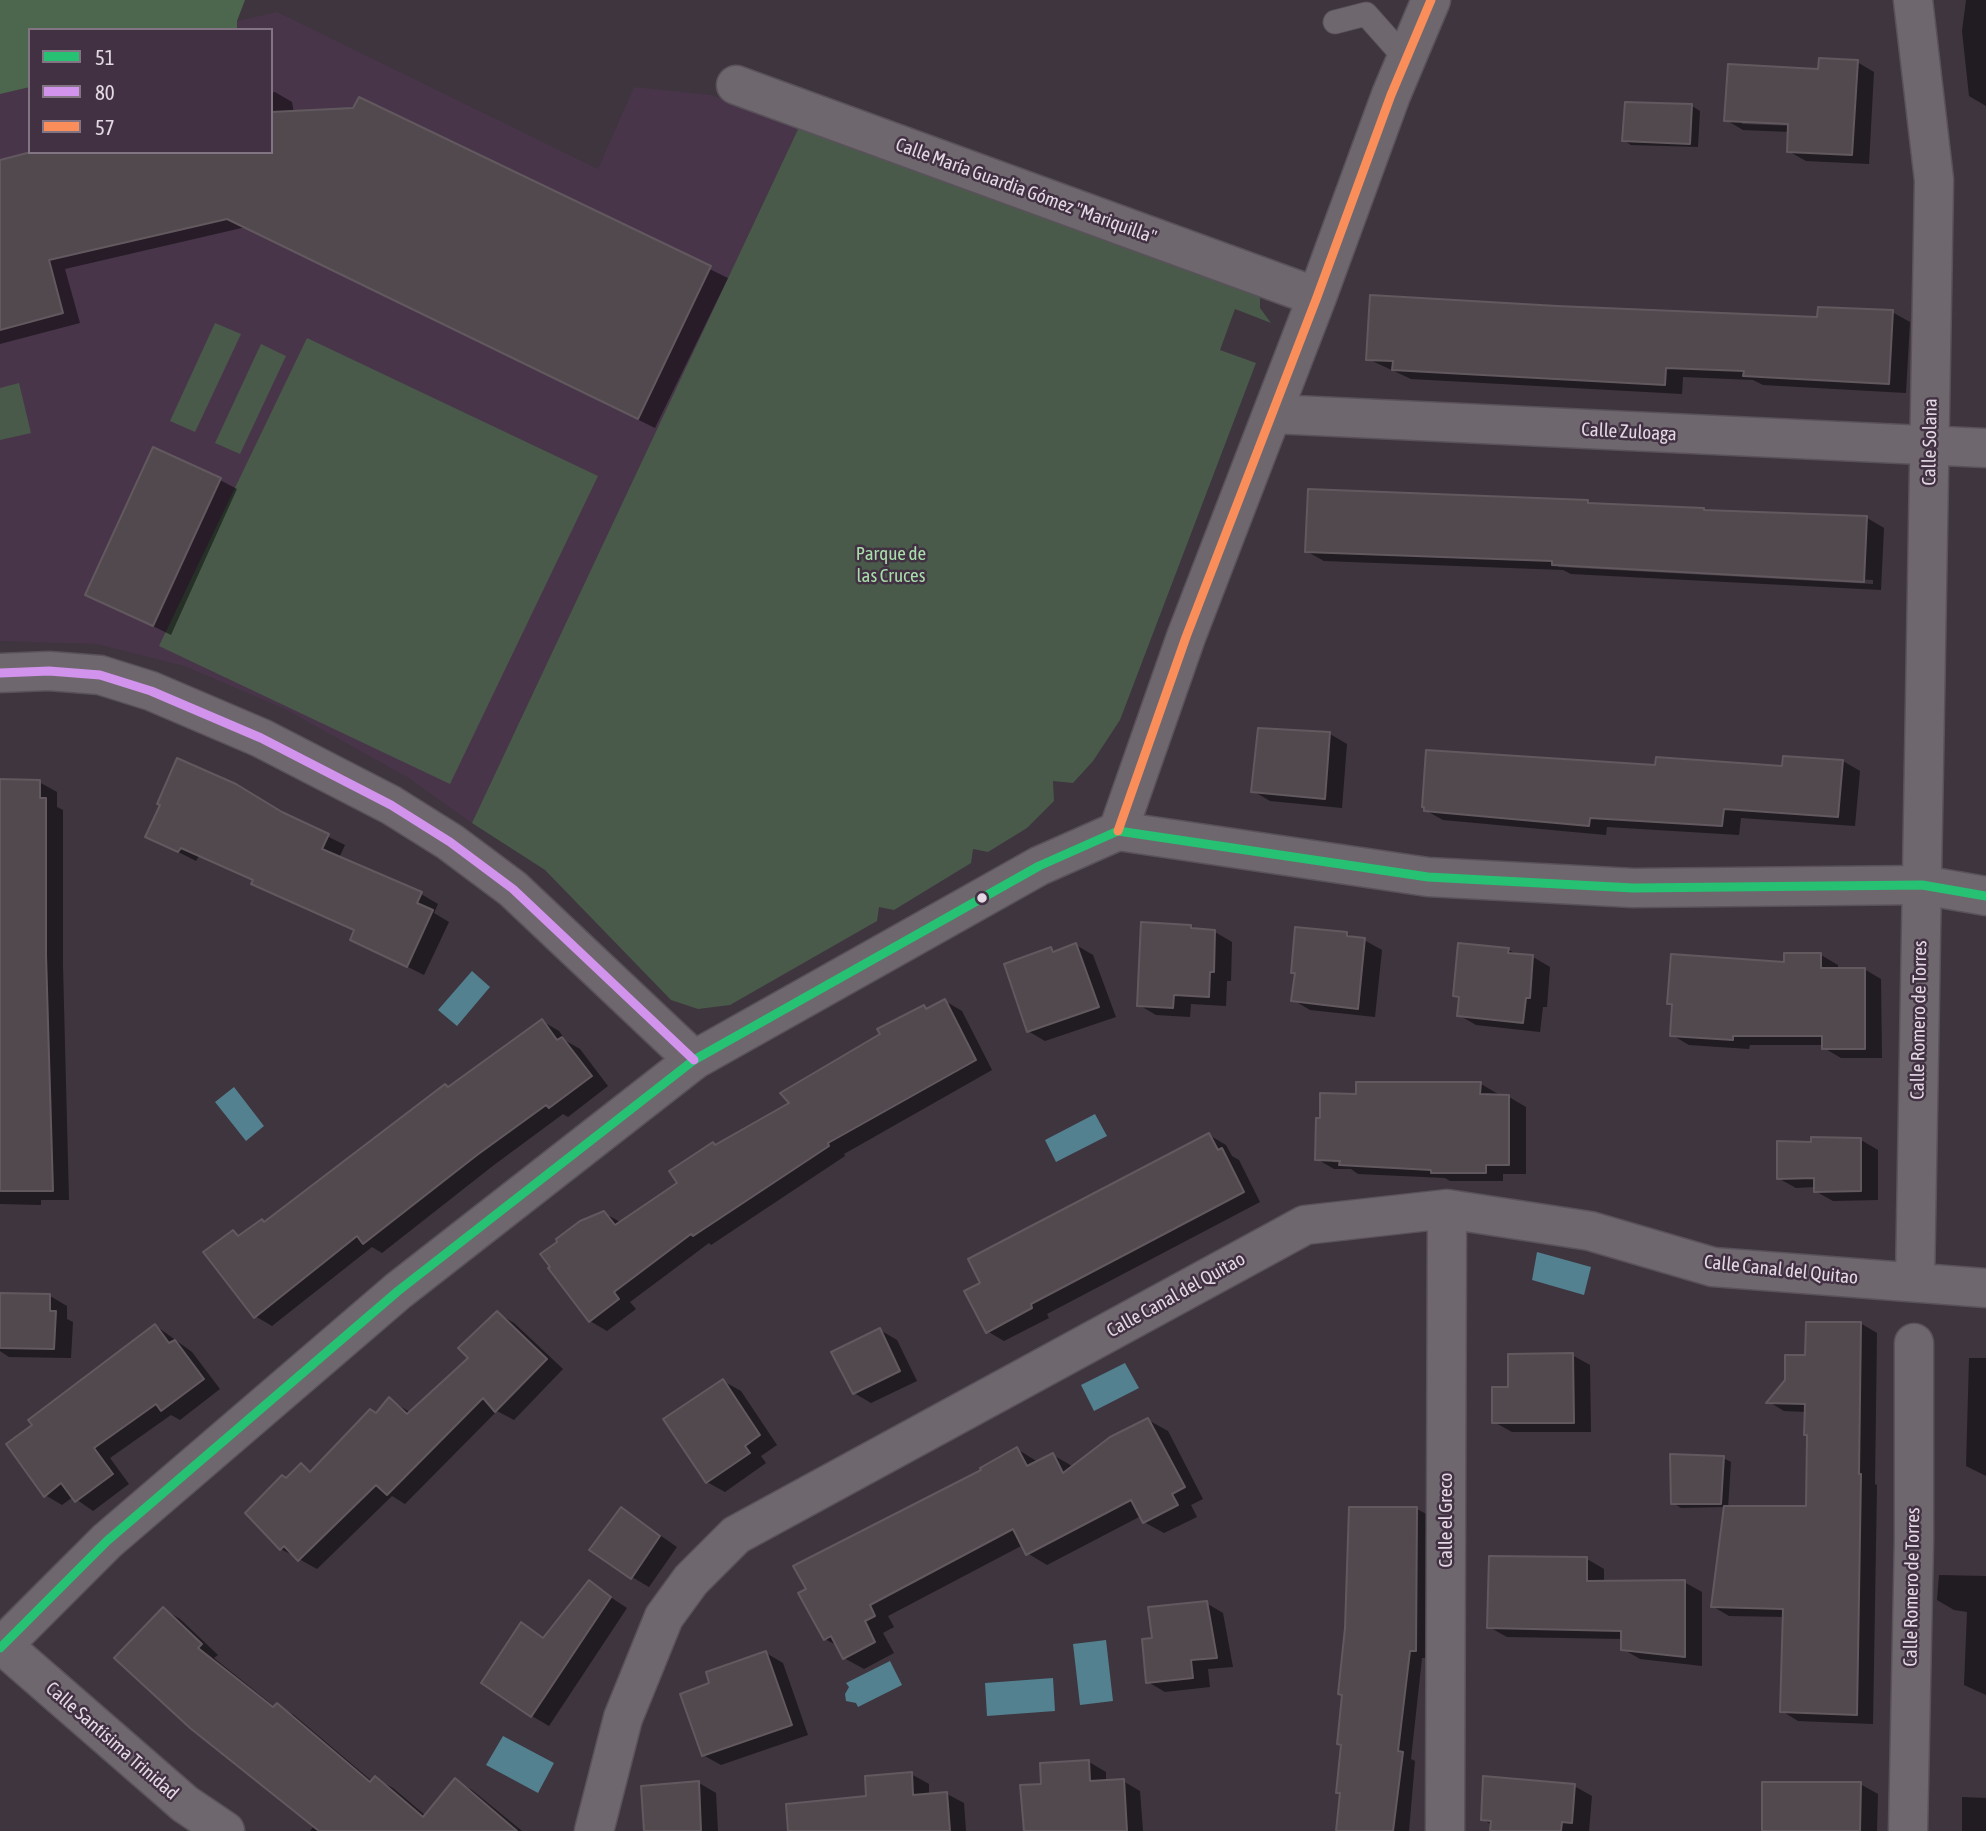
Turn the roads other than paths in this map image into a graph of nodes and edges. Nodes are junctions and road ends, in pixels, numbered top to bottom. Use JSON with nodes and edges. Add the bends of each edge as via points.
{"nodes":[{"id":1,"x":1432,"y":0,"type":"edge"},
{"id":2,"x":1913,"y":0,"type":"edge"},
{"id":3,"x":1335,"y":22,"type":"dead end"},
{"id":4,"x":1406,"y":59,"type":"junction"},
{"id":5,"x":736,"y":85,"type":"dead end"},
{"id":6,"x":1317,"y":297,"type":"junction"},
{"id":7,"x":1272,"y":414,"type":"junction"},
{"id":8,"x":1931,"y":447,"type":"junction"},
{"id":9,"x":1986,"y":448,"type":"edge"},
{"id":10,"x":0,"y":673,"type":"edge"},
{"id":11,"x":1118,"y":831,"type":"junction"},
{"id":12,"x":1922,"y":884,"type":"junction"},
{"id":13,"x":1986,"y":896,"type":"edge"},
{"id":14,"x":694,"y":1060,"type":"junction"},
{"id":15,"x":1447,"y":1209,"type":"junction"},
{"id":16,"x":1915,"y":1282,"type":"junction"},
{"id":17,"x":1986,"y":1288,"type":"edge"},
{"id":18,"x":1914,"y":1343,"type":"dead end"},
{"id":19,"x":1,"y":1646,"type":"edge"},
{"id":20,"x":225,"y":1831,"type":"edge"},
{"id":21,"x":594,"y":1831,"type":"edge"},
{"id":22,"x":1446,"y":1831,"type":"edge"},
{"id":23,"x":1908,"y":1831,"type":"edge"}],
"edges":[{"from":1,"to":4,"type":"street"},
{"from":2,"to":8,"type":"street","name":"Calle Solana","via":[[1934,180]]},
{"from":3,"to":4,"type":"lane","via":[[1366,14]]},
{"from":4,"to":6,"type":"street"},
{"from":5,"to":6,"type":"street","name":"Calle María Guardia Gómez \"Mariquilla\""},
{"from":6,"to":7,"type":"street"},
{"from":7,"to":8,"type":"street","name":"Calle Zuloaga"},
{"from":7,"to":11,"type":"street","via":[[1186,636]]},
{"from":8,"to":9,"type":"street","name":"Calle Zuloaga"},
{"from":8,"to":12,"type":"street","name":"Calle Solana"},
{"from":10,"to":14,"type":"street","via":[[100,675],[151,691],[261,738],[391,805],[513,889]]},
{"from":11,"to":12,"type":"street","via":[[1428,877],[1633,888]]},
{"from":11,"to":14,"type":"street","via":[[1039,866]]},
{"from":12,"to":13,"type":"street"},
{"from":12,"to":16,"type":"street","name":"Calle Romero de Torres"},
{"from":14,"to":19,"type":"street","via":[[398,1291],[107,1541]]},
{"from":15,"to":16,"type":"street","name":"Calle Canal del Quitao","via":[[1590,1231],[1713,1268]]},
{"from":15,"to":21,"type":"street","name":"Calle Canal del Quitao","via":[[1305,1225],[736,1535],[691,1580],[664,1618],[623,1718]]},
{"from":15,"to":22,"type":"street","name":"Calle el Greco"},
{"from":16,"to":17,"type":"street","name":"Calle Canal del Quitao"},
{"from":18,"to":23,"type":"street","name":"Calle Romero de Torres"},
{"from":19,"to":20,"type":"street","name":"Calle Santísima Trinidad","via":[[185,1804]]}]}
